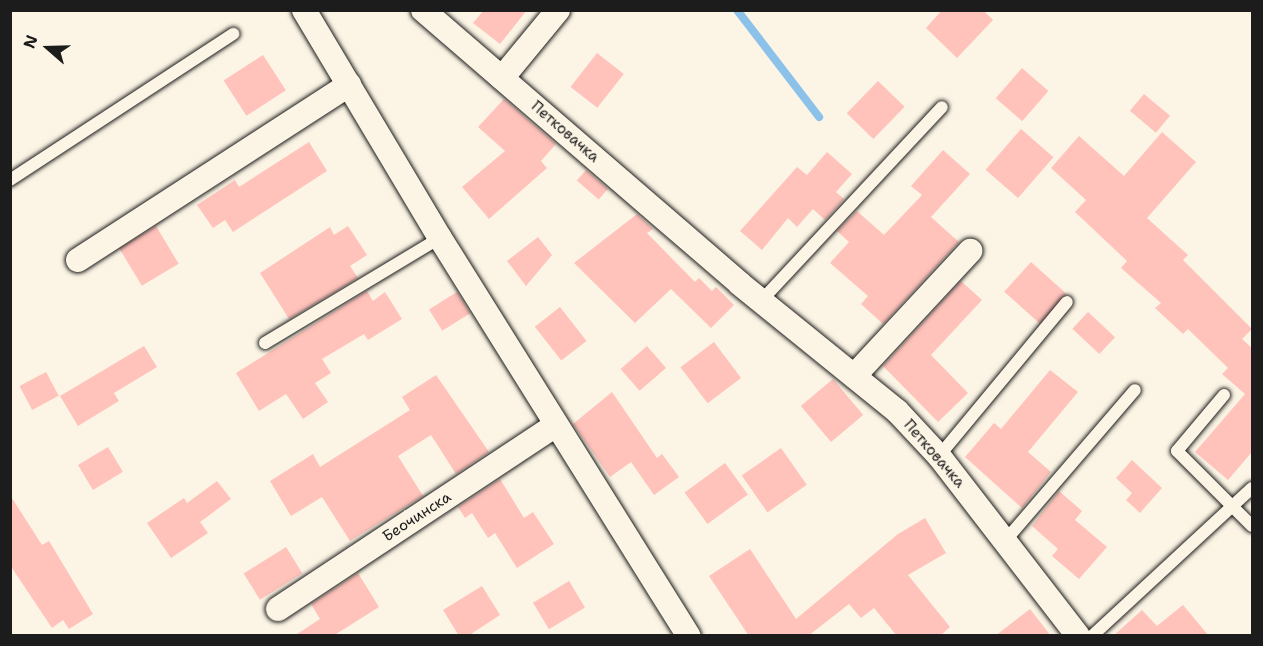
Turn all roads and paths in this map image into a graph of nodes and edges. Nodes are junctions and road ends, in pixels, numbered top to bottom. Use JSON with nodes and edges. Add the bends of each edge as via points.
{"nodes":[{"id":1,"x":304,"y":10,"type":"edge"},
{"id":2,"x":423,"y":10,"type":"edge"},
{"id":3,"x":558,"y":10,"type":"edge"},
{"id":4,"x":233,"y":34,"type":"dead end"},
{"id":5,"x":502,"y":78,"type":"junction"},
{"id":6,"x":349,"y":85,"type":"junction"},
{"id":7,"x":942,"y":107,"type":"dead end"},
{"id":8,"x":10,"y":180,"type":"edge"},
{"id":9,"x":440,"y":238,"type":"junction"},
{"id":10,"x":970,"y":250,"type":"dead end"},
{"id":11,"x":78,"y":260,"type":"dead end"},
{"id":12,"x":761,"y":301,"type":"junction"},
{"id":13,"x":1067,"y":302,"type":"dead end"},
{"id":14,"x":264,"y":343,"type":"dead end"},
{"id":15,"x":854,"y":376,"type":"junction"},
{"id":16,"x":1135,"y":390,"type":"dead end"},
{"id":17,"x":1224,"y":394,"type":"dead end"},
{"id":18,"x":556,"y":425,"type":"junction"},
{"id":19,"x":939,"y":456,"type":"junction"},
{"id":20,"x":1252,"y":488,"type":"edge"},
{"id":21,"x":1234,"y":506,"type":"junction"},
{"id":22,"x":1252,"y":526,"type":"edge"},
{"id":23,"x":1005,"y":541,"type":"junction"},
{"id":24,"x":278,"y":609,"type":"dead end"},
{"id":25,"x":689,"y":636,"type":"edge"},
{"id":26,"x":1078,"y":636,"type":"edge"},
{"id":27,"x":1092,"y":636,"type":"edge"}],
"edges":[{"from":1,"to":6,"type":"street"},
{"from":2,"to":5,"type":"street","name":"Петковачка"},
{"from":3,"to":5,"type":"street"},
{"from":4,"to":8,"type":"lane"},
{"from":5,"to":12,"type":"street","name":"Петковачка"},
{"from":6,"to":9,"type":"street"},
{"from":6,"to":11,"type":"street"},
{"from":7,"to":12,"type":"lane"},
{"from":9,"to":14,"type":"lane"},
{"from":9,"to":18,"type":"street"},
{"from":10,"to":15,"type":"street"},
{"from":12,"to":15,"type":"street","name":"Петковачка"},
{"from":13,"to":19,"type":"lane"},
{"from":15,"to":19,"type":"street","name":"Петковачка","via":[[897,411]]},
{"from":16,"to":23,"type":"lane"},
{"from":17,"to":21,"type":"lane","via":[[1177,451]]},
{"from":18,"to":24,"type":"street","name":"Беочинска"},
{"from":18,"to":25,"type":"street"},
{"from":19,"to":23,"type":"street","name":"Петковачка"},
{"from":20,"to":21,"type":"lane"},
{"from":21,"to":22,"type":"lane"},
{"from":21,"to":27,"type":"lane"},
{"from":23,"to":26,"type":"street","name":"Петковачка"}]}
